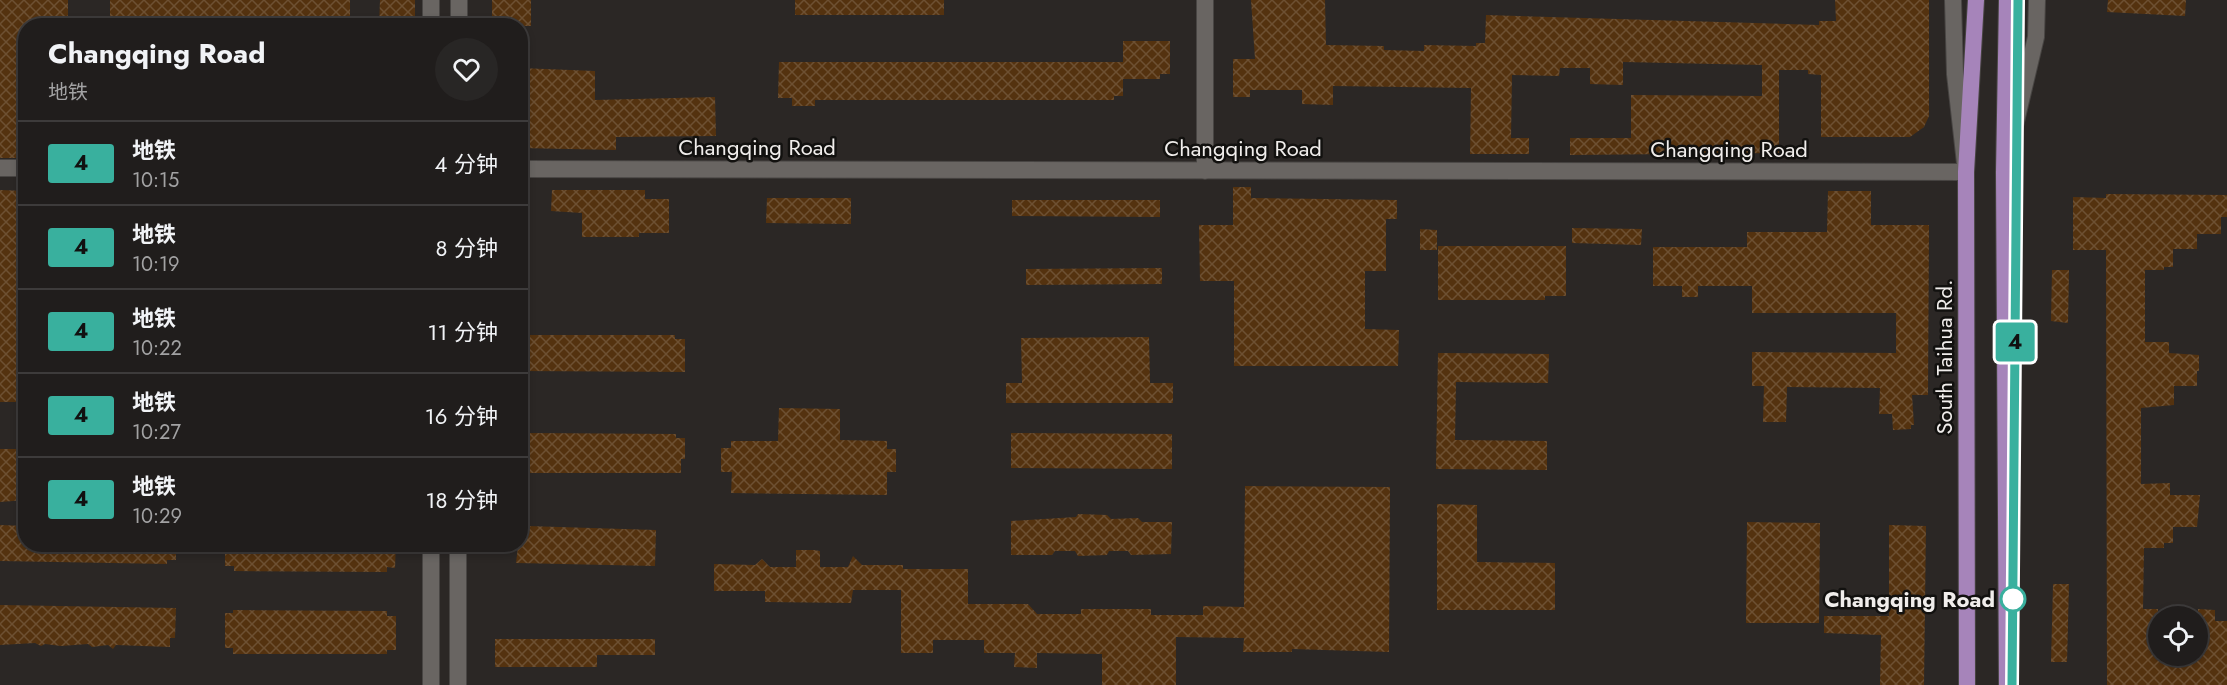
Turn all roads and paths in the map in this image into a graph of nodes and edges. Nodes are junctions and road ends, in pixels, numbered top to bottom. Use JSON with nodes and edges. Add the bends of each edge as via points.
{"nodes":[{"id":1,"x":431,"y":0,"type":"edge"},
{"id":2,"x":459,"y":0,"type":"edge"},
{"id":3,"x":1205,"y":0,"type":"edge"},
{"id":4,"x":1953,"y":0,"type":"edge"},
{"id":5,"x":1976,"y":0,"type":"edge"},
{"id":6,"x":2007,"y":0,"type":"edge"},
{"id":7,"x":2037,"y":0,"type":"edge"},
{"id":8,"x":431,"y":18,"type":"edge"},
{"id":9,"x":459,"y":18,"type":"edge"},
{"id":10,"x":0,"y":168,"type":"edge"},
{"id":11,"x":18,"y":168,"type":"edge"},
{"id":12,"x":528,"y":170,"type":"edge"},
{"id":13,"x":1205,"y":171,"type":"junction"},
{"id":14,"x":1966,"y":172,"type":"junction"},
{"id":15,"x":2004,"y":173,"type":"junction"},
{"id":16,"x":431,"y":552,"type":"edge"},
{"id":17,"x":458,"y":552,"type":"edge"},
{"id":18,"x":431,"y":685,"type":"edge"},
{"id":19,"x":458,"y":685,"type":"edge"},
{"id":20,"x":1967,"y":685,"type":"edge"},
{"id":21,"x":2007,"y":685,"type":"edge"}],
"edges":[{"from":1,"to":8,"type":"street"},
{"from":2,"to":9,"type":"street"},
{"from":3,"to":13,"type":"street"},
{"from":4,"to":14,"type":"street","via":[[1955,74]]},
{"from":5,"to":14,"type":"main road","name":"South Taihua Rd."},
{"from":6,"to":15,"type":"main road"},
{"from":7,"to":15,"type":"street","via":[[2036,37]]},
{"from":10,"to":11,"type":"street"},
{"from":12,"to":13,"type":"street","name":"Changqing Road"},
{"from":13,"to":14,"type":"street","name":"Changqing Road"},
{"from":14,"to":20,"type":"main road","name":"South Taihua Rd."},
{"from":15,"to":21,"type":"main road"},
{"from":16,"to":18,"type":"street"},
{"from":17,"to":19,"type":"street"}]}
